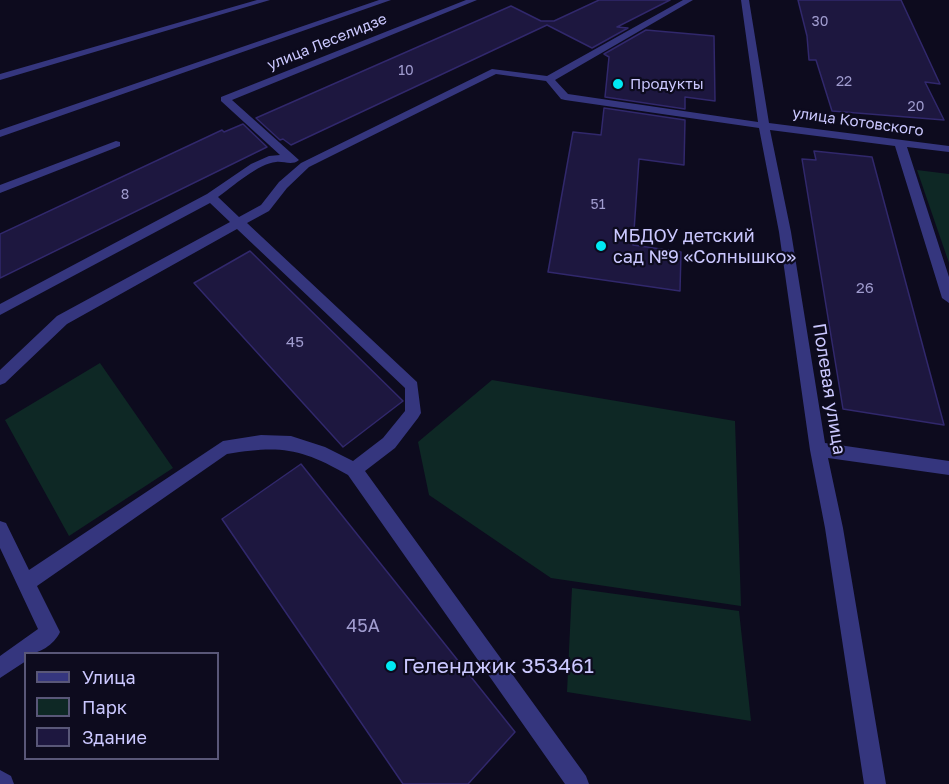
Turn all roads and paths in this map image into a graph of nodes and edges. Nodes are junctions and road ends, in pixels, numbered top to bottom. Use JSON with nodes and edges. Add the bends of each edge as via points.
{"nodes":[{"id":1,"x":266,"y":0,"type":"edge"},
{"id":2,"x":387,"y":0,"type":"edge"},
{"id":3,"x":473,"y":0,"type":"edge"},
{"id":4,"x":689,"y":0,"type":"edge"},
{"id":5,"x":746,"y":0,"type":"edge"},
{"id":6,"x":0,"y":77,"type":"edge"},
{"id":7,"x":549,"y":79,"type":"junction"},
{"id":8,"x":764,"y":125,"type":"junction"},
{"id":9,"x":0,"y":134,"type":"edge"},
{"id":10,"x":900,"y":143,"type":"junction"},
{"id":11,"x":116,"y":144,"type":"dead end"},
{"id":12,"x":949,"y":149,"type":"edge"},
{"id":13,"x":291,"y":159,"type":"junction"},
{"id":14,"x":305,"y":165,"type":"junction"},
{"id":15,"x":0,"y":189,"type":"edge"},
{"id":16,"x":211,"y":197,"type":"junction"},
{"id":17,"x":238,"y":223,"type":"junction"},
{"id":18,"x":949,"y":298,"type":"edge"},
{"id":19,"x":0,"y":310,"type":"edge"},
{"id":20,"x":0,"y":379,"type":"edge"},
{"id":21,"x":819,"y":450,"type":"junction"},
{"id":22,"x":949,"y":468,"type":"edge"},
{"id":23,"x":354,"y":470,"type":"junction"},
{"id":24,"x":0,"y":528,"type":"edge"},
{"id":25,"x":26,"y":583,"type":"junction"},
{"id":26,"x":0,"y":668,"type":"edge"},
{"id":27,"x":578,"y":784,"type":"edge"},
{"id":28,"x":875,"y":784,"type":"edge"}],
"edges":[{"from":1,"to":6,"type":"street"},
{"from":2,"to":9,"type":"street"},
{"from":3,"to":13,"type":"street","name":"улица Леселидзе","via":[[225,99]]},
{"from":4,"to":7,"type":"street"},
{"from":5,"to":8,"type":"street","name":"Полевая улица"},
{"from":7,"to":8,"type":"street","name":"улица Котовского","via":[[565,97]]},
{"from":7,"to":14,"type":"street","via":[[495,70]]},
{"from":8,"to":10,"type":"street","name":"улица Котовского"},
{"from":8,"to":21,"type":"street","name":"Полевая улица"},
{"from":10,"to":12,"type":"street","name":"улица Котовского"},
{"from":10,"to":18,"type":"street"},
{"from":11,"to":15,"type":"street"},
{"from":13,"to":14,"type":"street"},
{"from":13,"to":16,"type":"street","via":[[273,158],[255,166]]},
{"from":14,"to":17,"type":"street","via":[[265,208]]},
{"from":16,"to":17,"type":"street"},
{"from":16,"to":19,"type":"street"},
{"from":17,"to":20,"type":"street","via":[[62,320]]},
{"from":17,"to":23,"type":"street","via":[[412,386],[412,413],[389,443]]},
{"from":21,"to":22,"type":"street"},
{"from":21,"to":28,"type":"street","name":"Полевая улица"},
{"from":23,"to":25,"type":"street","via":[[320,450],[295,442],[258,441],[223,448]]},
{"from":23,"to":27,"type":"street"},
{"from":24,"to":25,"type":"street"},
{"from":25,"to":26,"type":"street","via":[[50,632]]}]}
